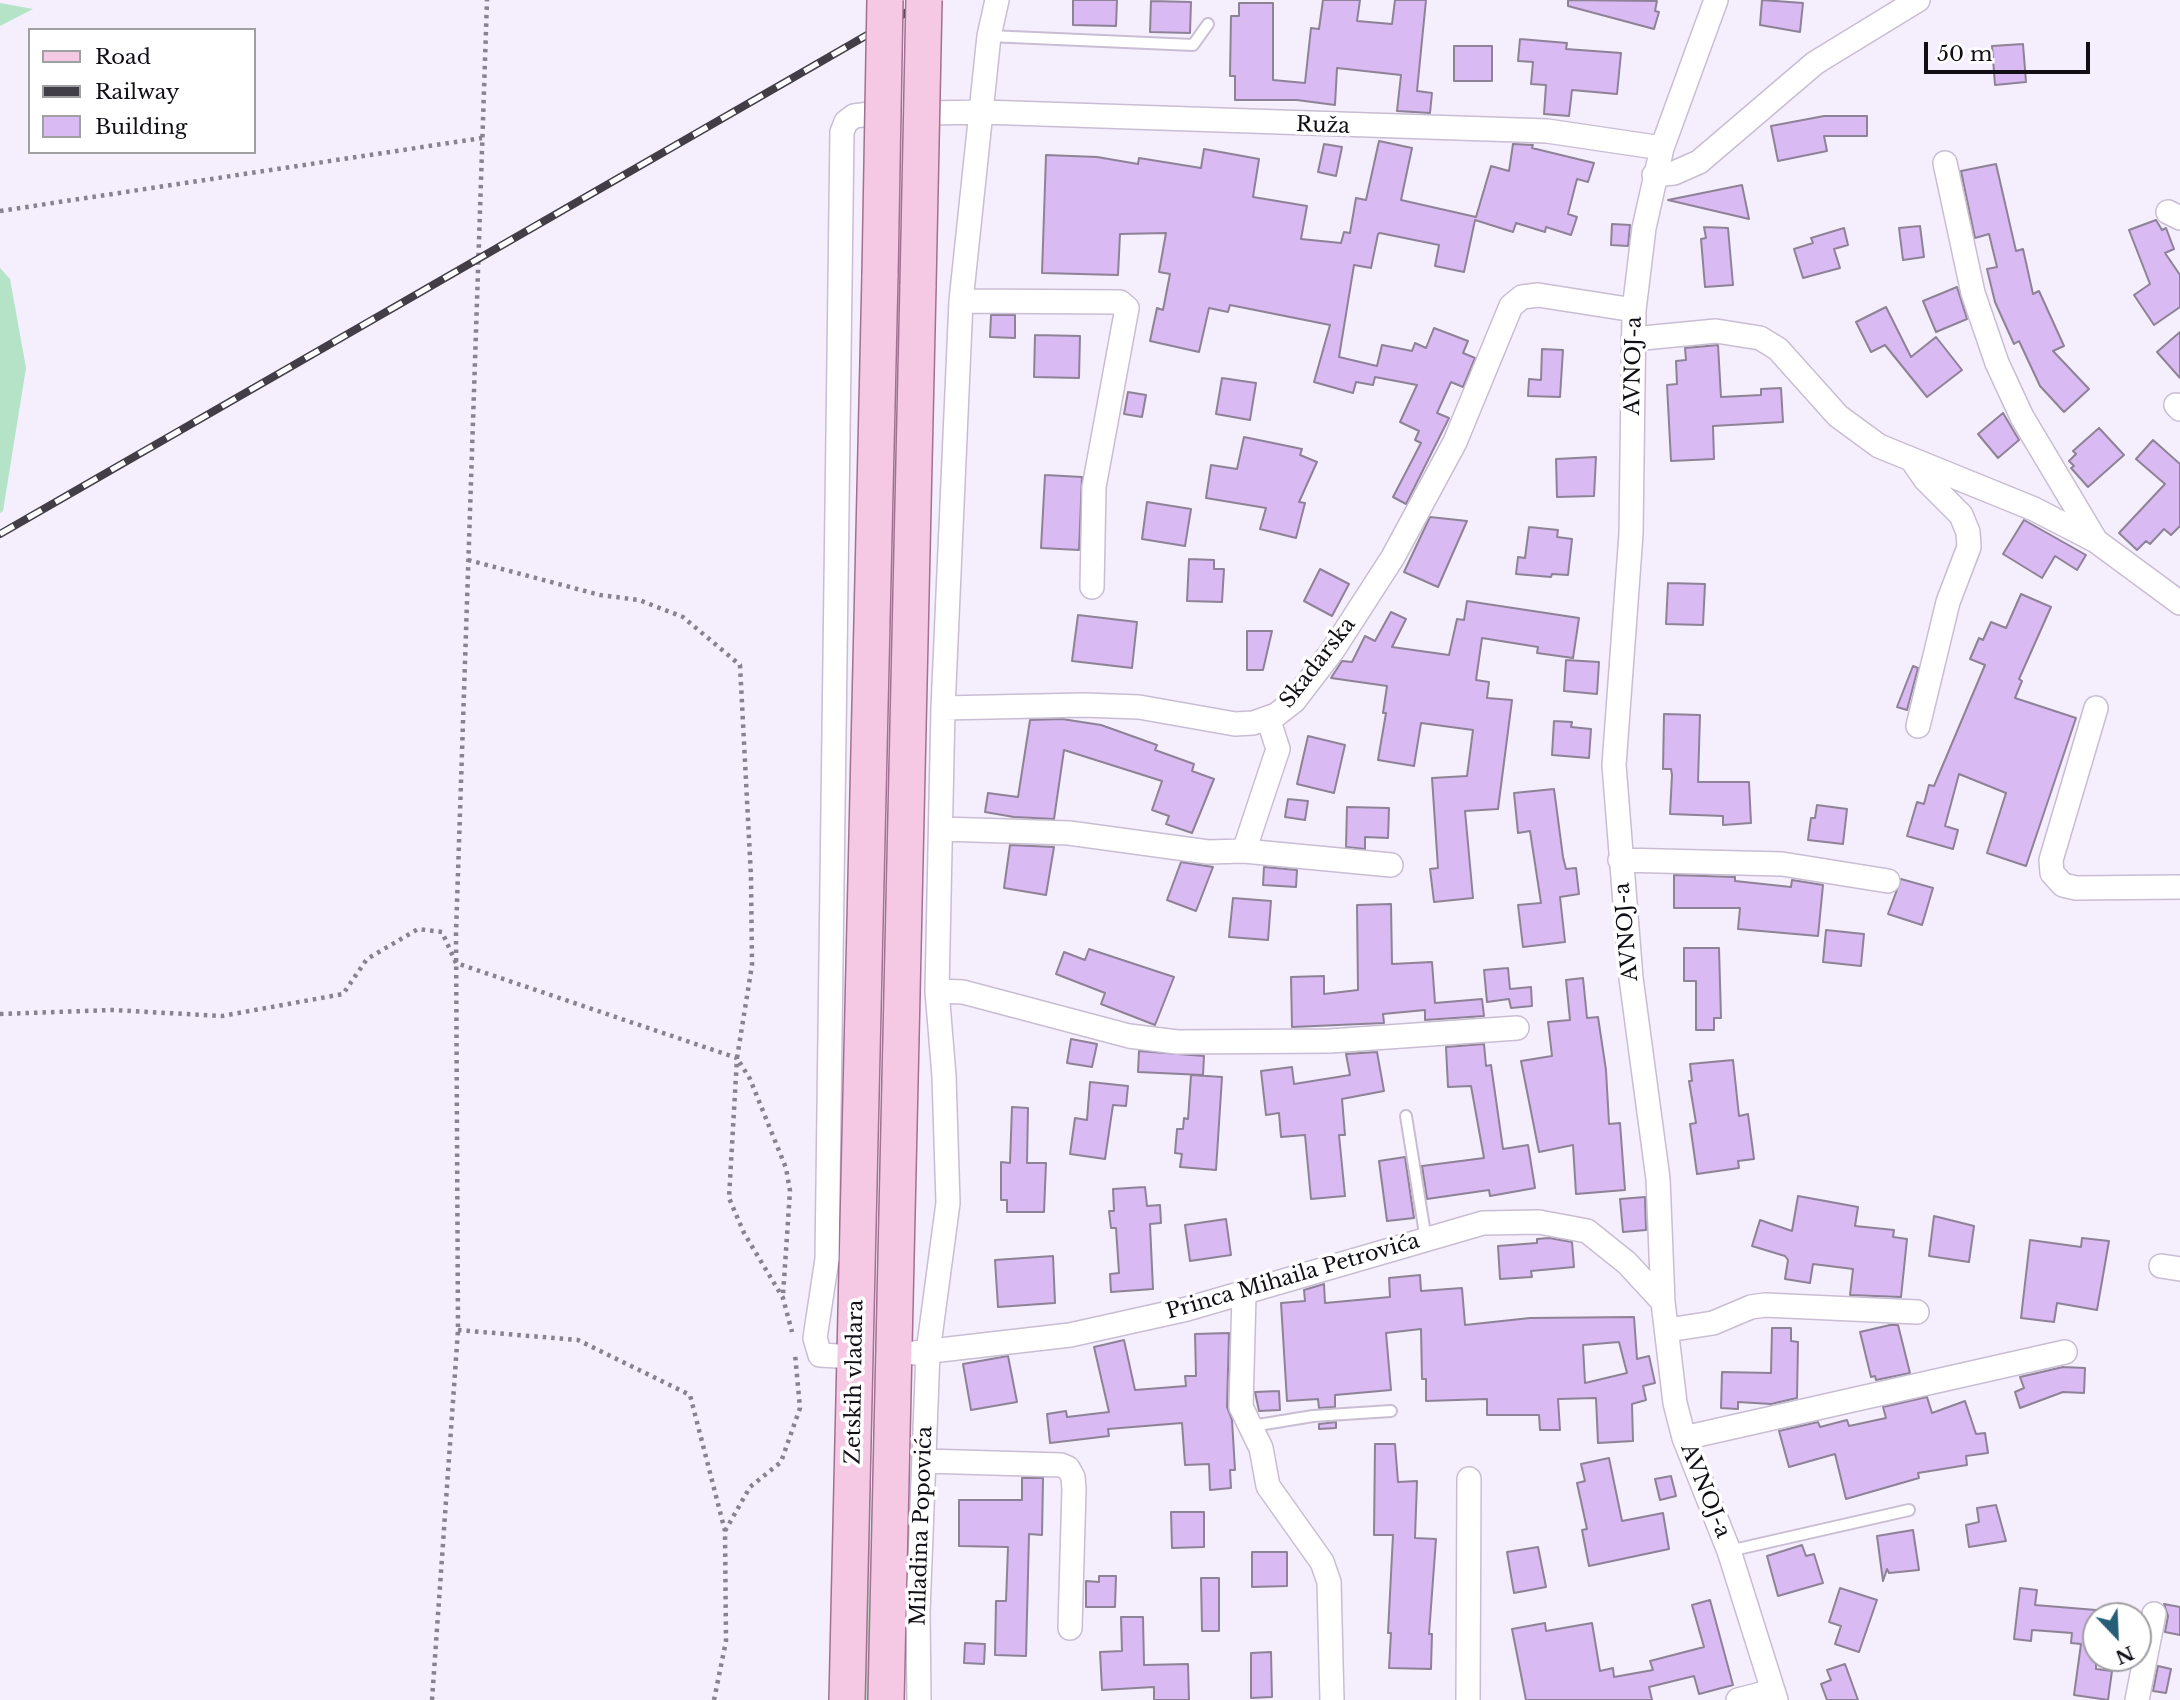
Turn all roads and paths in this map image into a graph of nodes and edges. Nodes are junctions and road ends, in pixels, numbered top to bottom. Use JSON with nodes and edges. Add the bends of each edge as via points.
{"nodes":[{"id":1,"x":487,"y":0,"type":"edge"},
{"id":2,"x":885,"y":0,"type":"edge"},
{"id":3,"x":924,"y":0,"type":"edge"},
{"id":4,"x":997,"y":0,"type":"edge"},
{"id":5,"x":1716,"y":0,"type":"edge"},
{"id":6,"x":1918,"y":0,"type":"edge"},
{"id":7,"x":1208,"y":24,"type":"dead end"},
{"id":8,"x":989,"y":36,"type":"junction"},
{"id":9,"x":983,"y":112,"type":"junction"},
{"id":10,"x":877,"y":113,"type":"dead end"},
{"id":11,"x":929,"y":113,"type":"dead end"},
{"id":12,"x":482,"y":138,"type":"junction"},
{"id":13,"x":1662,"y":148,"type":"junction"},
{"id":14,"x":1945,"y":163,"type":"dead end"},
{"id":15,"x":1654,"y":175,"type":"junction"},
{"id":16,"x":0,"y":211,"type":"edge"},
{"id":17,"x":961,"y":301,"type":"junction"},
{"id":18,"x":1634,"y":310,"type":"junction"},
{"id":19,"x":1633,"y":339,"type":"junction"},
{"id":20,"x":1912,"y":460,"type":"junction"},
{"id":21,"x":2096,"y":541,"type":"junction"},
{"id":22,"x":468,"y":560,"type":"junction"},
{"id":23,"x":1092,"y":587,"type":"dead end"},
{"id":24,"x":2180,"y":603,"type":"edge"},
{"id":25,"x":943,"y":708,"type":"junction"},
{"id":26,"x":2096,"y":708,"type":"dead end"},
{"id":27,"x":1268,"y":718,"type":"junction"},
{"id":28,"x":1918,"y":726,"type":"dead end"},
{"id":29,"x":942,"y":829,"type":"junction"},
{"id":30,"x":1244,"y":851,"type":"junction"},
{"id":31,"x":1620,"y":860,"type":"junction"},
{"id":32,"x":1391,"y":865,"type":"dead end"},
{"id":33,"x":1888,"y":881,"type":"dead end"},
{"id":34,"x":2180,"y":887,"type":"edge"},
{"id":35,"x":456,"y":963,"type":"junction"},
{"id":36,"x":937,"y":991,"type":"junction"},
{"id":37,"x":0,"y":1014,"type":"edge"},
{"id":38,"x":1517,"y":1028,"type":"dead end"},
{"id":39,"x":737,"y":1058,"type":"junction"},
{"id":40,"x":1406,"y":1116,"type":"dead end"},
{"id":41,"x":1426,"y":1240,"type":"junction"},
{"id":42,"x":1244,"y":1295,"type":"junction"},
{"id":43,"x":783,"y":1298,"type":"junction"},
{"id":44,"x":1663,"y":1302,"type":"junction"},
{"id":45,"x":1917,"y":1312,"type":"dead end"},
{"id":46,"x":458,"y":1330,"type":"junction"},
{"id":47,"x":1668,"y":1330,"type":"junction"},
{"id":48,"x":793,"y":1335,"type":"dead end"},
{"id":49,"x":794,"y":1347,"type":"dead end"},
{"id":50,"x":2065,"y":1352,"type":"dead end"},
{"id":51,"x":911,"y":1353,"type":"junction"},
{"id":52,"x":855,"y":1357,"type":"junction"},
{"id":53,"x":1391,"y":1411,"type":"dead end"},
{"id":54,"x":1252,"y":1426,"type":"junction"},
{"id":55,"x":1684,"y":1438,"type":"junction"},
{"id":56,"x":925,"y":1461,"type":"junction"},
{"id":57,"x":1469,"y":1479,"type":"dead end"},
{"id":58,"x":1909,"y":1510,"type":"dead end"},
{"id":59,"x":725,"y":1531,"type":"junction"},
{"id":60,"x":1730,"y":1551,"type":"junction"},
{"id":61,"x":2154,"y":1614,"type":"dead end"},
{"id":62,"x":1070,"y":1628,"type":"dead end"},
{"id":63,"x":1775,"y":1695,"type":"edge"},
{"id":64,"x":432,"y":1700,"type":"edge"},
{"id":65,"x":714,"y":1700,"type":"edge"},
{"id":66,"x":847,"y":1700,"type":"edge"},
{"id":67,"x":886,"y":1700,"type":"edge"},
{"id":68,"x":919,"y":1700,"type":"edge"},
{"id":69,"x":1332,"y":1700,"type":"edge"},
{"id":70,"x":1468,"y":1700,"type":"edge"},
{"id":71,"x":1738,"y":1700,"type":"edge"},
{"id":72,"x":2137,"y":1700,"type":"edge"}],
"edges":[{"from":1,"to":12,"type":"path"},
{"from":2,"to":52,"type":"main road","name":"Zetskih vladara","bridge":true},
{"from":3,"to":51,"type":"main road","name":"Zetskih vladara","bridge":true},
{"from":4,"to":8,"type":"street","name":"Miladina Popovića"},
{"from":5,"to":13,"type":"street","name":"AVNOJ-a"},
{"from":6,"to":15,"type":"street","via":[[1815,62],[1699,162],[1674,173]]},
{"from":7,"to":8,"type":"lane","via":[[1194,45]]},
{"from":8,"to":9,"type":"street","name":"Miladina Popovića"},
{"from":9,"to":11,"type":"street","name":"Ruža"},
{"from":9,"to":13,"type":"street","name":"Ruža","via":[[1547,131]]},
{"from":9,"to":17,"type":"street","name":"Miladina Popovića"},
{"from":10,"to":52,"type":"street","via":[[854,116],[842,132],[827,1259],[815,1338],[820,1355]]},
{"from":12,"to":16,"type":"path"},
{"from":12,"to":22,"type":"path"},
{"from":13,"to":15,"type":"street","name":"AVNOJ-a"},
{"from":14,"to":21,"type":"street","via":[[1973,293],[1997,363],[2022,417]]},
{"from":15,"to":18,"type":"street","name":"AVNOJ-a"},
{"from":17,"to":23,"type":"street","via":[[1120,302],[1127,308],[1094,487]]},
{"from":17,"to":25,"type":"street","name":"Miladina Popovića"},
{"from":18,"to":19,"type":"street","name":"AVNOJ-a"},
{"from":18,"to":27,"type":"street","name":"Skadarska","via":[[1538,295],[1522,297],[1508,310],[1455,442],[1394,557],[1310,680],[1288,706]]},
{"from":19,"to":20,"type":"street","via":[[1716,331],[1760,338],[1778,349],[1839,416],[1879,446]]},
{"from":19,"to":31,"type":"street","name":"AVNOJ-a","via":[[1631,534],[1614,765]]},
{"from":20,"to":21,"type":"street","via":[[2034,509]]},
{"from":20,"to":28,"type":"street","via":[[1961,515],[1969,547],[1948,601]]},
{"from":21,"to":24,"type":"street"},
{"from":22,"to":35,"type":"path"},
{"from":22,"to":39,"type":"path","via":[[600,596],[639,600],[682,617],[740,665],[752,965]]},
{"from":25,"to":27,"type":"street","name":"Skadarska","via":[[1084,705],[1139,707],[1235,724]]},
{"from":25,"to":29,"type":"street","name":"Miladina Popovića"},
{"from":26,"to":34,"type":"street","via":[[2051,860],[2052,873],[2063,885],[2076,888]]},
{"from":27,"to":30,"type":"street","via":[[1278,749]]},
{"from":29,"to":30,"type":"street","via":[[1069,833],[1208,852]]},
{"from":29,"to":36,"type":"street","name":"Miladina Popovića"},
{"from":30,"to":32,"type":"street"},
{"from":31,"to":33,"type":"street","via":[[1782,864]]},
{"from":31,"to":44,"type":"street","name":"AVNOJ-a","via":[[1630,978],[1658,1180]]},
{"from":35,"to":37,"type":"path","via":[[442,932],[418,929],[367,959],[343,994],[222,1016],[112,1010]]},
{"from":35,"to":39,"type":"path"},
{"from":35,"to":46,"type":"path"},
{"from":36,"to":38,"type":"street","via":[[963,992],[1129,1035],[1177,1042],[1330,1041]]},
{"from":36,"to":51,"type":"street","name":"Miladina Popovića","via":[[947,1203]]},
{"from":39,"to":43,"type":"path","via":[[786,1168],[790,1191]]},
{"from":39,"to":43,"type":"path","via":[[729,1198]]},
{"from":40,"to":41,"type":"lane"},
{"from":41,"to":42,"type":"street","name":"Princa Mihaila Petrovića"},
{"from":41,"to":44,"type":"street","name":"Princa Mihaila Petrovića","via":[[1483,1223],[1539,1222],[1578,1228],[1601,1241]]},
{"from":42,"to":51,"type":"street","name":"Princa Mihaila Petrovića","via":[[1070,1335]]},
{"from":42,"to":54,"type":"street","via":[[1241,1407]]},
{"from":43,"to":48,"type":"path"},
{"from":44,"to":47,"type":"street","name":"AVNOJ-a"},
{"from":45,"to":47,"type":"street","via":[[1766,1306],[1690,1329]]},
{"from":46,"to":59,"type":"path","via":[[578,1340],[690,1395]]},
{"from":46,"to":64,"type":"path"},
{"from":47,"to":55,"type":"street","name":"AVNOJ-a","via":[[1675,1403]]},
{"from":49,"to":59,"type":"path","via":[[800,1409],[781,1462],[750,1487]]},
{"from":50,"to":55,"type":"street"},
{"from":51,"to":56,"type":"street","name":"Miladina Popovića"},
{"from":51,"to":67,"type":"main road","name":"Zetskih vladara"},
{"from":52,"to":66,"type":"main road","name":"Zetskih vladara"},
{"from":53,"to":54,"type":"lane"},
{"from":54,"to":69,"type":"street","via":[[1268,1486],[1322,1562],[1329,1582]]},
{"from":55,"to":60,"type":"street","name":"AVNOJ-a"},
{"from":56,"to":62,"type":"street","via":[[1068,1468],[1073,1477]]},
{"from":56,"to":68,"type":"street","name":"Miladina Popovića"},
{"from":57,"to":70,"type":"street"},
{"from":58,"to":60,"type":"lane"},
{"from":59,"to":65,"type":"path","via":[[726,1641]]},
{"from":60,"to":63,"type":"street","name":"AVNOJ-a"},
{"from":61,"to":72,"type":"street"},
{"from":63,"to":71,"type":"street"}]}
